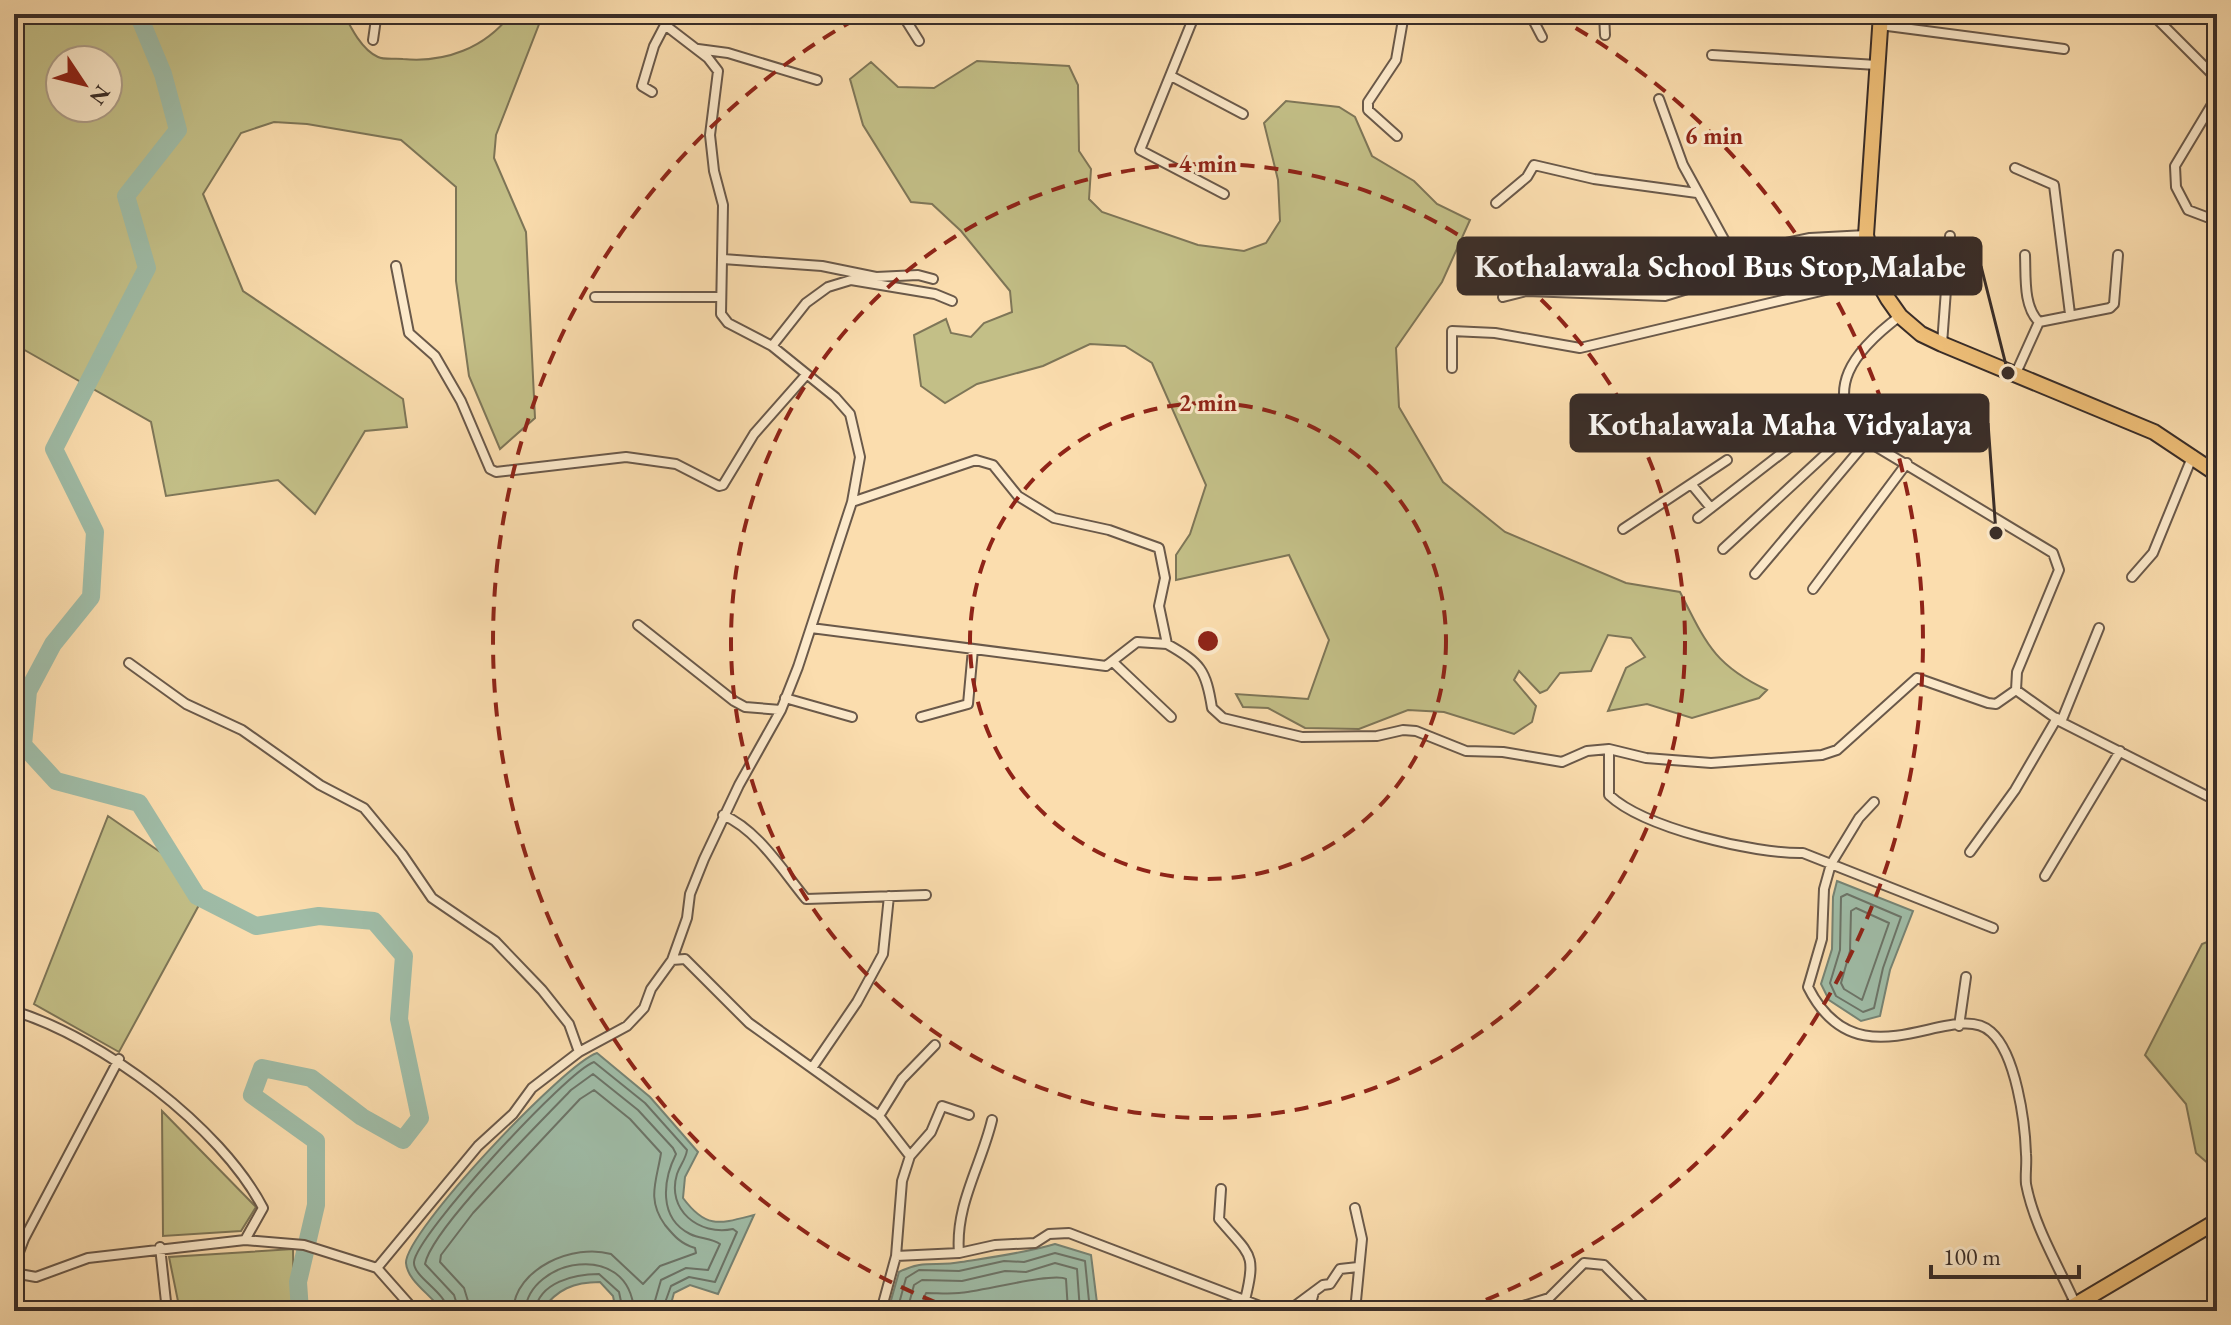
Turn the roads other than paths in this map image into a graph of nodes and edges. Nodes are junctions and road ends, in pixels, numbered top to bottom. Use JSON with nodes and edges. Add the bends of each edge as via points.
{"nodes":[{"id":1,"x":381,"y":14,"type":"edge"},
{"id":2,"x":670,"y":14,"type":"edge"},
{"id":3,"x":902,"y":14,"type":"edge"},
{"id":4,"x":1195,"y":14,"type":"edge"},
{"id":5,"x":1404,"y":14,"type":"edge"},
{"id":6,"x":1530,"y":14,"type":"edge"},
{"id":7,"x":1604,"y":14,"type":"edge"},
{"id":8,"x":2155,"y":15,"type":"edge"},
{"id":9,"x":1880,"y":20,"type":"edge"},
{"id":10,"x":665,"y":25,"type":"junction"},
{"id":11,"x":1605,"y":35,"type":"dead end"},
{"id":12,"x":1542,"y":37,"type":"dead end"},
{"id":13,"x":373,"y":40,"type":"dead end"},
{"id":14,"x":919,"y":41,"type":"dead end"},
{"id":15,"x":695,"y":49,"type":"junction"},
{"id":16,"x":2064,"y":49,"type":"dead end"},
{"id":17,"x":1712,"y":55,"type":"dead end"},
{"id":18,"x":1877,"y":65,"type":"junction"},
{"id":19,"x":1171,"y":76,"type":"junction"},
{"id":20,"x":2217,"y":79,"type":"edge"},
{"id":21,"x":817,"y":80,"type":"dead end"},
{"id":22,"x":652,"y":92,"type":"dead end"},
{"id":23,"x":2217,"y":96,"type":"edge"},
{"id":24,"x":1659,"y":99,"type":"dead end"},
{"id":25,"x":1243,"y":114,"type":"dead end"},
{"id":26,"x":1397,"y":136,"type":"dead end"},
{"id":27,"x":2015,"y":168,"type":"dead end"},
{"id":28,"x":1697,"y":193,"type":"junction"},
{"id":29,"x":1224,"y":194,"type":"dead end"},
{"id":30,"x":1496,"y":203,"type":"dead end"},
{"id":31,"x":2217,"y":221,"type":"edge"},
{"id":32,"x":1866,"y":235,"type":"junction"},
{"id":33,"x":1950,"y":236,"type":"dead end"},
{"id":34,"x":1732,"y":254,"type":"junction"},
{"id":35,"x":2025,"y":255,"type":"dead end"},
{"id":36,"x":2118,"y":255,"type":"dead end"},
{"id":37,"x":723,"y":259,"type":"junction"},
{"id":38,"x":396,"y":266,"type":"dead end"},
{"id":39,"x":1876,"y":278,"type":"junction"},
{"id":40,"x":933,"y":279,"type":"dead end"},
{"id":41,"x":595,"y":297,"type":"dead end"},
{"id":42,"x":721,"y":297,"type":"junction"},
{"id":43,"x":1503,"y":297,"type":"dead end"},
{"id":44,"x":952,"y":301,"type":"dead end"},
{"id":45,"x":2070,"y":314,"type":"junction"},
{"id":46,"x":1900,"y":316,"type":"junction"},
{"id":47,"x":2039,"y":322,"type":"junction"},
{"id":48,"x":1942,"y":344,"type":"junction"},
{"id":49,"x":772,"y":346,"type":"junction"},
{"id":50,"x":1452,"y":368,"type":"dead end"},
{"id":51,"x":2016,"y":373,"type":"junction"},
{"id":52,"x":806,"y":375,"type":"junction"},
{"id":53,"x":1844,"y":405,"type":"junction"},
{"id":54,"x":1854,"y":428,"type":"junction"},
{"id":55,"x":1867,"y":441,"type":"junction"},
{"id":56,"x":2193,"y":455,"type":"junction"},
{"id":57,"x":1727,"y":460,"type":"dead end"},
{"id":58,"x":1907,"y":463,"type":"junction"},
{"id":59,"x":2217,"y":474,"type":"edge"},
{"id":60,"x":1692,"y":485,"type":"junction"},
{"id":61,"x":852,"y":502,"type":"junction"},
{"id":62,"x":1711,"y":508,"type":"junction"},
{"id":63,"x":1698,"y":518,"type":"dead end"},
{"id":64,"x":1623,"y":529,"type":"dead end"},
{"id":65,"x":1723,"y":549,"type":"dead end"},
{"id":66,"x":1755,"y":574,"type":"dead end"},
{"id":67,"x":2132,"y":577,"type":"dead end"},
{"id":68,"x":1813,"y":589,"type":"dead end"},
{"id":69,"x":638,"y":625,"type":"dead end"},
{"id":70,"x":811,"y":628,"type":"junction"},
{"id":71,"x":2099,"y":628,"type":"dead end"},
{"id":72,"x":1167,"y":644,"type":"junction"},
{"id":73,"x":973,"y":649,"type":"junction"},
{"id":74,"x":129,"y":663,"type":"dead end"},
{"id":75,"x":1114,"y":663,"type":"junction"},
{"id":76,"x":2016,"y":690,"type":"junction"},
{"id":77,"x":785,"y":698,"type":"junction"},
{"id":78,"x":781,"y":710,"type":"junction"},
{"id":79,"x":852,"y":717,"type":"dead end"},
{"id":80,"x":921,"y":717,"type":"dead end"},
{"id":81,"x":1171,"y":717,"type":"dead end"},
{"id":82,"x":2059,"y":720,"type":"junction"},
{"id":83,"x":1609,"y":749,"type":"junction"},
{"id":84,"x":2120,"y":751,"type":"junction"},
{"id":85,"x":2217,"y":801,"type":"edge"},
{"id":86,"x":1874,"y":802,"type":"dead end"},
{"id":87,"x":723,"y":815,"type":"junction"},
{"id":88,"x":1970,"y":852,"type":"dead end"},
{"id":89,"x":1831,"y":864,"type":"junction"},
{"id":90,"x":2045,"y":876,"type":"dead end"},
{"id":91,"x":926,"y":895,"type":"dead end"},
{"id":92,"x":889,"y":896,"type":"junction"},
{"id":93,"x":1993,"y":928,"type":"dead end"},
{"id":94,"x":672,"y":960,"type":"junction"},
{"id":95,"x":1966,"y":977,"type":"dead end"},
{"id":96,"x":14,"y":1011,"type":"edge"},
{"id":97,"x":1959,"y":1026,"type":"junction"},
{"id":98,"x":935,"y":1045,"type":"dead end"},
{"id":99,"x":579,"y":1052,"type":"junction"},
{"id":100,"x":119,"y":1059,"type":"junction"},
{"id":101,"x":812,"y":1068,"type":"junction"},
{"id":102,"x":969,"y":1115,"type":"dead end"},
{"id":103,"x":879,"y":1116,"type":"junction"},
{"id":104,"x":992,"y":1120,"type":"dead end"},
{"id":105,"x":910,"y":1156,"type":"junction"},
{"id":106,"x":1221,"y":1189,"type":"dead end"},
{"id":107,"x":1355,"y":1208,"type":"dead end"},
{"id":108,"x":2217,"y":1221,"type":"edge"},
{"id":109,"x":14,"y":1232,"type":"edge"},
{"id":110,"x":24,"y":1239,"type":"junction"},
{"id":111,"x":245,"y":1240,"type":"junction"},
{"id":112,"x":160,"y":1247,"type":"junction"},
{"id":113,"x":959,"y":1253,"type":"junction"},
{"id":114,"x":896,"y":1256,"type":"junction"},
{"id":115,"x":14,"y":1265,"type":"edge"},
{"id":116,"x":1358,"y":1267,"type":"junction"},
{"id":117,"x":377,"y":1268,"type":"junction"},
{"id":118,"x":14,"y":1273,"type":"edge"},
{"id":119,"x":1314,"y":1291,"type":"junction"},
{"id":120,"x":1245,"y":1300,"type":"junction"},
{"id":121,"x":2070,"y":1307,"type":"edge"},
{"id":122,"x":167,"y":1311,"type":"edge"},
{"id":123,"x":415,"y":1311,"type":"edge"},
{"id":124,"x":881,"y":1311,"type":"edge"},
{"id":125,"x":1273,"y":1311,"type":"edge"},
{"id":126,"x":1288,"y":1311,"type":"edge"},
{"id":127,"x":1309,"y":1311,"type":"edge"},
{"id":128,"x":1355,"y":1311,"type":"edge"},
{"id":129,"x":1507,"y":1311,"type":"edge"},
{"id":130,"x":1650,"y":1311,"type":"edge"}],
"edges":[{"from":1,"to":13,"type":"street"},
{"from":2,"to":10,"type":"street"},
{"from":3,"to":14,"type":"street"},
{"from":4,"to":19,"type":"street"},
{"from":5,"to":26,"type":"street","via":[[1396,60],[1368,102],[1368,110]]},
{"from":6,"to":12,"type":"street"},
{"from":7,"to":11,"type":"street"},
{"from":8,"to":20,"type":"street"},
{"from":9,"to":16,"type":"street"},
{"from":9,"to":18,"type":"main road"},
{"from":10,"to":15,"type":"street"},
{"from":10,"to":22,"type":"street","via":[[642,86]]},
{"from":15,"to":21,"type":"street","via":[[728,53]]},
{"from":15,"to":37,"type":"street","via":[[718,71],[710,135],[723,205]]},
{"from":17,"to":18,"type":"street"},
{"from":18,"to":32,"type":"main road"},
{"from":19,"to":25,"type":"street"},
{"from":19,"to":29,"type":"street","via":[[1140,150]]},
{"from":23,"to":31,"type":"street","via":[[2175,166],[2176,187],[2188,210]]},
{"from":24,"to":28,"type":"street"},
{"from":27,"to":45,"type":"street","via":[[2054,185]]},
{"from":28,"to":30,"type":"street","via":[[1534,165]]},
{"from":28,"to":34,"type":"street"},
{"from":32,"to":34,"type":"street","via":[[1810,238]]},
{"from":32,"to":39,"type":"main road"},
{"from":33,"to":48,"type":"street"},
{"from":34,"to":43,"type":"street","via":[[1694,287],[1665,296],[1526,291]]},
{"from":35,"to":47,"type":"street","via":[[2028,302]]},
{"from":36,"to":45,"type":"street","via":[[2114,304]]},
{"from":37,"to":40,"type":"street"},
{"from":37,"to":42,"type":"street"},
{"from":38,"to":52,"type":"street","via":[[409,333],[435,356],[496,472],[626,457],[676,464],[723,485],[754,434]]},
{"from":39,"to":46,"type":"main road"},
{"from":39,"to":50,"type":"street","via":[[1580,348],[1452,331]]},
{"from":41,"to":42,"type":"street"},
{"from":42,"to":49,"type":"street","via":[[721,314],[728,323]]},
{"from":44,"to":49,"type":"street","via":[[851,280],[828,287],[806,303]]},
{"from":45,"to":47,"type":"street"},
{"from":46,"to":48,"type":"main road"},
{"from":46,"to":53,"type":"street","via":[[1866,341],[1851,364]]},
{"from":47,"to":51,"type":"street"},
{"from":48,"to":51,"type":"main road"},
{"from":49,"to":52,"type":"street"},
{"from":51,"to":56,"type":"main road","via":[[2154,432]]},
{"from":52,"to":61,"type":"street","via":[[835,397],[856,429],[860,457]]},
{"from":53,"to":54,"type":"street"},
{"from":53,"to":62,"type":"street"},
{"from":54,"to":55,"type":"street"},
{"from":54,"to":65,"type":"street"},
{"from":55,"to":58,"type":"street"},
{"from":55,"to":66,"type":"street"},
{"from":56,"to":59,"type":"main road"},
{"from":56,"to":67,"type":"street","via":[[2153,553]]},
{"from":57,"to":60,"type":"street"},
{"from":58,"to":68,"type":"street"},
{"from":58,"to":76,"type":"street","via":[[2040,544],[2058,561],[2056,581],[2017,672]]},
{"from":60,"to":62,"type":"street"},
{"from":60,"to":64,"type":"street"},
{"from":61,"to":70,"type":"street"},
{"from":61,"to":72,"type":"street","via":[[976,460],[993,465],[1018,496],[1054,518],[1159,548],[1165,578],[1159,606]]},
{"from":62,"to":63,"type":"street"},
{"from":69,"to":78,"type":"street","via":[[734,701]]},
{"from":70,"to":73,"type":"street"},
{"from":70,"to":77,"type":"street"},
{"from":71,"to":82,"type":"street"},
{"from":72,"to":75,"type":"street","via":[[1137,642]]},
{"from":72,"to":83,"type":"street","via":[[1194,659],[1207,678],[1212,708],[1223,718],[1302,737],[1416,731],[1466,751],[1562,762]]},
{"from":73,"to":75,"type":"street"},
{"from":73,"to":80,"type":"street","via":[[968,704]]},
{"from":74,"to":99,"type":"street","via":[[186,704],[242,730],[320,785],[364,808],[432,898],[495,941],[542,990],[569,1024]]},
{"from":75,"to":81,"type":"street"},
{"from":76,"to":82,"type":"street"},
{"from":76,"to":83,"type":"street","via":[[1996,704],[1917,678],[1848,741],[1822,755],[1711,763]]},
{"from":77,"to":78,"type":"street"},
{"from":77,"to":79,"type":"street"},
{"from":78,"to":87,"type":"street"},
{"from":82,"to":84,"type":"street"},
{"from":82,"to":88,"type":"street"},
{"from":83,"to":89,"type":"street","via":[[1609,795],[1624,810],[1726,843],[1770,854],[1803,853]]},
{"from":84,"to":85,"type":"street"},
{"from":84,"to":90,"type":"street"},
{"from":86,"to":89,"type":"street"},
{"from":87,"to":92,"type":"street","via":[[761,844],[806,899]]},
{"from":87,"to":94,"type":"street","via":[[690,894]]},
{"from":89,"to":93,"type":"street"},
{"from":89,"to":97,"type":"street","via":[[1822,939],[1808,987],[1819,1009],[1846,1028],[1876,1039]]},
{"from":91,"to":92,"type":"street"},
{"from":92,"to":101,"type":"street","via":[[883,954]]},
{"from":94,"to":99,"type":"street","via":[[627,1026]]},
{"from":94,"to":101,"type":"street","via":[[685,959],[749,1023]]},
{"from":95,"to":97,"type":"street"},
{"from":96,"to":100,"type":"street"},
{"from":97,"to":121,"type":"street","via":[[1990,1030],[2013,1072],[2026,1183]]},
{"from":98,"to":103,"type":"street","via":[[902,1079]]},
{"from":99,"to":117,"type":"street","via":[[532,1088]]},
{"from":100,"to":110,"type":"street"},
{"from":100,"to":111,"type":"street","via":[[211,1139],[250,1183],[263,1208]]},
{"from":101,"to":103,"type":"street"},
{"from":102,"to":105,"type":"street","via":[[942,1106],[931,1132]]},
{"from":103,"to":105,"type":"street"},
{"from":104,"to":113,"type":"street","via":[[961,1209]]},
{"from":105,"to":114,"type":"street","via":[[902,1181]]},
{"from":106,"to":120,"type":"street","via":[[1219,1219],[1253,1267]]},
{"from":107,"to":116,"type":"street","via":[[1362,1239]]},
{"from":108,"to":121,"type":"main road"},
{"from":109,"to":110,"type":"street"},
{"from":110,"to":115,"type":"street"},
{"from":111,"to":112,"type":"street"},
{"from":111,"to":117,"type":"street","via":[[304,1245]]},
{"from":112,"to":118,"type":"street","via":[[88,1258],[36,1277]]},
{"from":112,"to":122,"type":"street"},
{"from":113,"to":114,"type":"street"},
{"from":113,"to":120,"type":"street","via":[[1069,1233]]},
{"from":114,"to":124,"type":"street"},
{"from":116,"to":119,"type":"street","via":[[1340,1269],[1330,1284]]},
{"from":116,"to":128,"type":"street"},
{"from":117,"to":123,"type":"street"},
{"from":119,"to":126,"type":"street"},
{"from":119,"to":127,"type":"street"},
{"from":120,"to":125,"type":"street"},
{"from":129,"to":130,"type":"street","via":[[1549,1298],[1584,1263],[1604,1265]]}]}
